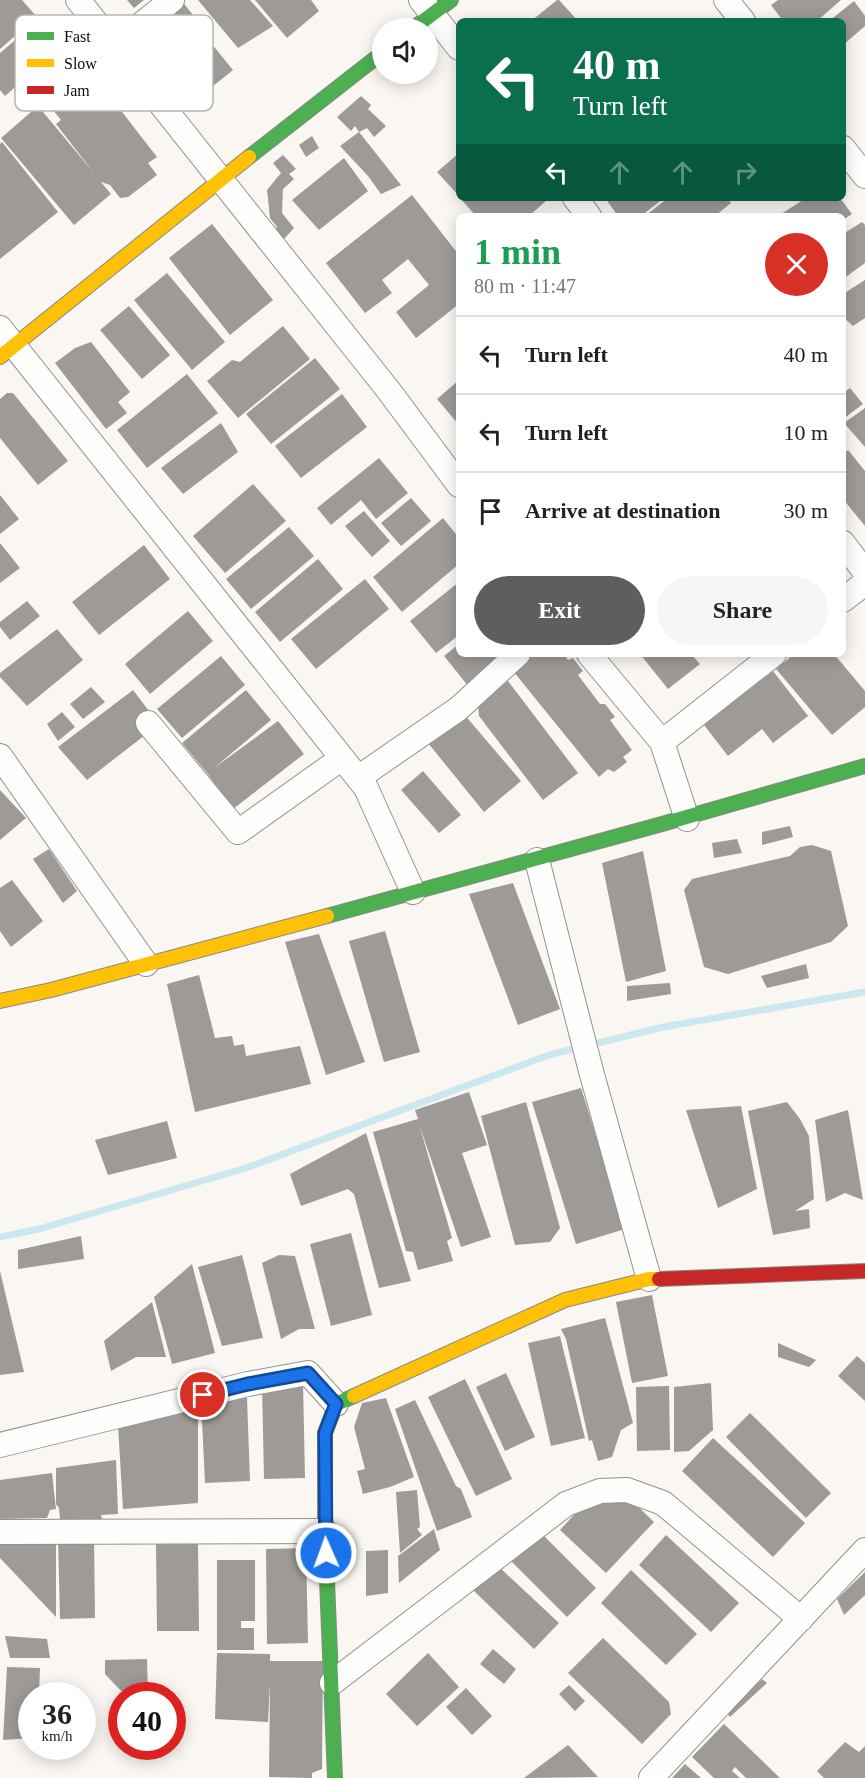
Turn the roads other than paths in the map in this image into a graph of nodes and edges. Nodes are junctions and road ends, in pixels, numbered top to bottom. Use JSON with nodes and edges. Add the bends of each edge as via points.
{"nodes":[{"id":1,"x":78,"y":0,"type":"edge"},
{"id":2,"x":172,"y":0,"type":"edge"},
{"id":3,"x":726,"y":0,"type":"edge"},
{"id":4,"x":430,"y":11,"type":"edge"},
{"id":5,"x":90,"y":15,"type":"edge"},
{"id":6,"x":153,"y":15,"type":"edge"},
{"id":7,"x":741,"y":18,"type":"edge"},
{"id":8,"x":456,"y":44,"type":"edge"},
{"id":9,"x":372,"y":61,"type":"edge"},
{"id":10,"x":166,"y":111,"type":"edge"},
{"id":11,"x":846,"y":152,"type":"edge"},
{"id":12,"x":865,"y":176,"type":"edge"},
{"id":13,"x":221,"y":179,"type":"junction"},
{"id":14,"x":577,"y":201,"type":"edge"},
{"id":15,"x":587,"y":213,"type":"edge"},
{"id":16,"x":4,"y":343,"type":"edge"},
{"id":17,"x":456,"y":481,"type":"edge"},
{"id":18,"x":846,"y":547,"type":"edge"},
{"id":19,"x":865,"y":572,"type":"edge"},
{"id":20,"x":865,"y":583,"type":"edge"},
{"id":21,"x":846,"y":598,"type":"edge"},
{"id":22,"x":515,"y":657,"type":"edge"},
{"id":23,"x":592,"y":657,"type":"edge"},
{"id":24,"x":770,"y":657,"type":"edge"},
{"id":25,"x":148,"y":723,"type":"dead end"},
{"id":26,"x":662,"y":742,"type":"junction"},
{"id":27,"x":0,"y":756,"type":"edge"},
{"id":28,"x":342,"y":758,"type":"junction"},
{"id":29,"x":865,"y":766,"type":"edge"},
{"id":30,"x":358,"y":778,"type":"junction"},
{"id":31,"x":687,"y":819,"type":"junction"},
{"id":32,"x":537,"y":860,"type":"junction"},
{"id":33,"x":413,"y":892,"type":"junction"},
{"id":34,"x":146,"y":964,"type":"junction"},
{"id":35,"x":0,"y":1000,"type":"edge"},
{"id":36,"x":865,"y":1271,"type":"edge"},
{"id":37,"x":649,"y":1279,"type":"junction"},
{"id":38,"x":336,"y":1404,"type":"junction"},
{"id":39,"x":0,"y":1445,"type":"edge"},
{"id":40,"x":0,"y":1532,"type":"edge"},
{"id":41,"x":325,"y":1532,"type":"junction"},
{"id":42,"x":865,"y":1551,"type":"edge"},
{"id":43,"x":801,"y":1619,"type":"junction"},
{"id":44,"x":332,"y":1683,"type":"junction"},
{"id":45,"x":335,"y":1778,"type":"edge"},
{"id":46,"x":651,"y":1778,"type":"edge"}],
"edges":[{"from":1,"to":5,"type":"street"},
{"from":2,"to":6,"type":"street"},
{"from":3,"to":7,"type":"street"},
{"from":4,"to":8,"type":"street"},
{"from":9,"to":13,"type":"street"},
{"from":10,"to":13,"type":"street"},
{"from":11,"to":12,"type":"street"},
{"from":13,"to":16,"type":"street"},
{"from":13,"to":17,"type":"street"},
{"from":14,"to":15,"type":"street"},
{"from":16,"to":28,"type":"street"},
{"from":18,"to":19,"type":"street"},
{"from":20,"to":21,"type":"street"},
{"from":22,"to":30,"type":"street","via":[[458,710]]},
{"from":23,"to":26,"type":"street"},
{"from":24,"to":26,"type":"street"},
{"from":25,"to":28,"type":"street","via":[[238,832]]},
{"from":26,"to":31,"type":"street"},
{"from":27,"to":34,"type":"street"},
{"from":28,"to":30,"type":"street"},
{"from":29,"to":31,"type":"street"},
{"from":30,"to":33,"type":"street"},
{"from":31,"to":32,"type":"street"},
{"from":32,"to":33,"type":"street"},
{"from":32,"to":37,"type":"street"},
{"from":33,"to":34,"type":"street"},
{"from":34,"to":35,"type":"street"},
{"from":36,"to":37,"type":"street"},
{"from":37,"to":38,"type":"street","via":[[565,1300]]},
{"from":38,"to":39,"type":"street","via":[[308,1373]]},
{"from":38,"to":41,"type":"street","via":[[325,1433]]},
{"from":40,"to":41,"type":"street"},
{"from":41,"to":44,"type":"street"},
{"from":42,"to":43,"type":"street"},
{"from":43,"to":44,"type":"street","via":[[663,1503],[627,1490],[600,1491],[566,1504]]},
{"from":43,"to":46,"type":"street"},
{"from":44,"to":45,"type":"street"}]}
